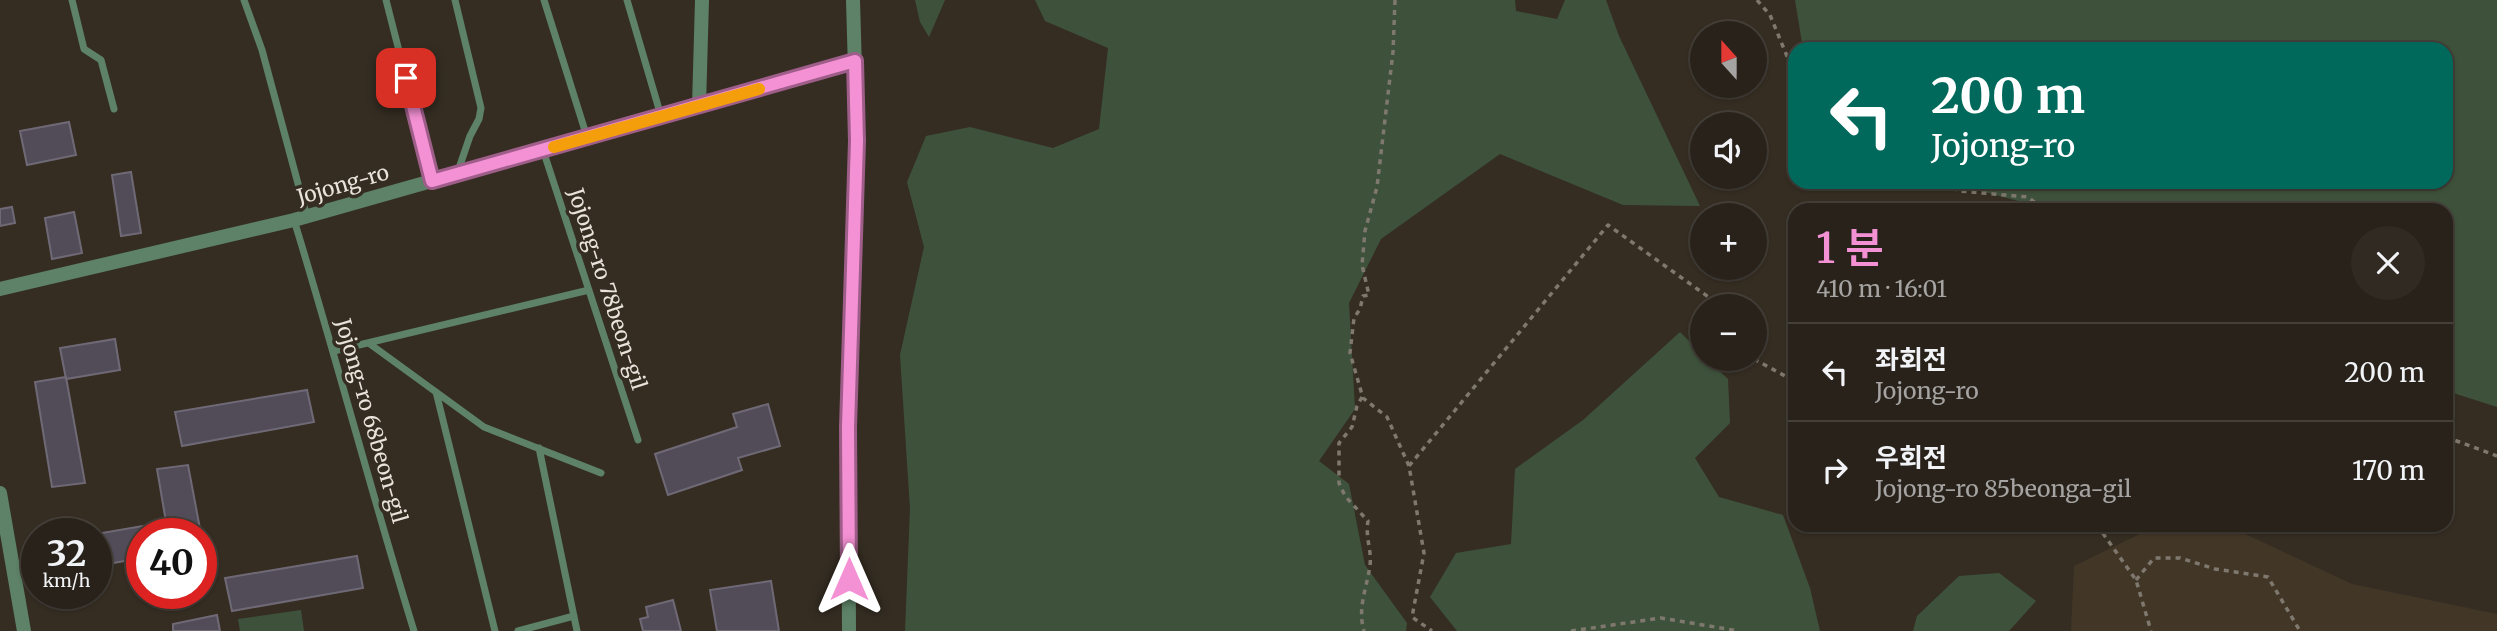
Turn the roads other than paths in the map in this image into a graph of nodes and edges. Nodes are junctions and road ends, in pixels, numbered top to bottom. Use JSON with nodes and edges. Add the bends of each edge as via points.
{"nodes":[{"id":1,"x":72,"y":0,"type":"edge"},
{"id":2,"x":243,"y":0,"type":"edge"},
{"id":3,"x":386,"y":0,"type":"edge"},
{"id":4,"x":455,"y":0,"type":"edge"},
{"id":5,"x":544,"y":0,"type":"edge"},
{"id":6,"x":627,"y":0,"type":"edge"},
{"id":7,"x":702,"y":0,"type":"edge"},
{"id":8,"x":853,"y":0,"type":"edge"},
{"id":9,"x":855,"y":61,"type":"junction"},
{"id":10,"x":699,"y":106,"type":"junction"},
{"id":11,"x":114,"y":109,"type":"dead end"},
{"id":12,"x":661,"y":116,"type":"junction"},
{"id":13,"x":587,"y":138,"type":"junction"},
{"id":14,"x":543,"y":150,"type":"junction"},
{"id":15,"x":456,"y":174,"type":"junction"},
{"id":16,"x":432,"y":181,"type":"junction"},
{"id":17,"x":301,"y":219,"type":"junction"},
{"id":18,"x":0,"y":289,"type":"edge"},
{"id":19,"x":589,"y":290,"type":"junction"},
{"id":20,"x":370,"y":344,"type":"junction"},
{"id":21,"x":334,"y":351,"type":"junction"},
{"id":22,"x":436,"y":392,"type":"junction"},
{"id":23,"x":638,"y":440,"type":"dead end"},
{"id":24,"x":538,"y":448,"type":"junction"},
{"id":25,"x":601,"y":473,"type":"dead end"},
{"id":26,"x":0,"y":493,"type":"edge"},
{"id":27,"x":574,"y":616,"type":"junction"},
{"id":28,"x":24,"y":631,"type":"edge"},
{"id":29,"x":414,"y":631,"type":"edge"},
{"id":30,"x":495,"y":631,"type":"edge"},
{"id":31,"x":518,"y":631,"type":"edge"},
{"id":32,"x":577,"y":631,"type":"edge"},
{"id":33,"x":849,"y":631,"type":"edge"}],
"edges":[{"from":1,"to":11,"type":"lane","via":[[84,49],[101,60]]},
{"from":2,"to":17,"type":"lane","name":"Jojong-ro 68beon-gil","via":[[262,50]]},
{"from":3,"to":16,"type":"lane"},
{"from":4,"to":15,"type":"lane","via":[[481,107]]},
{"from":5,"to":13,"type":"lane"},
{"from":6,"to":12,"type":"lane"},
{"from":7,"to":10,"type":"street"},
{"from":8,"to":9,"type":"street"},
{"from":9,"to":10,"type":"street","name":"Jojong-ro"},
{"from":9,"to":33,"type":"street"},
{"from":10,"to":12,"type":"street","name":"Jojong-ro"},
{"from":12,"to":13,"type":"street","name":"Jojong-ro"},
{"from":13,"to":14,"type":"street","name":"Jojong-ro"},
{"from":14,"to":15,"type":"street","name":"Jojong-ro"},
{"from":14,"to":19,"type":"lane","name":"Jojong-ro 78beon-gil"},
{"from":15,"to":16,"type":"street","name":"Jojong-ro"},
{"from":16,"to":17,"type":"street","name":"Jojong-ro"},
{"from":17,"to":18,"type":"street","name":"Jojong-ro"},
{"from":17,"to":21,"type":"lane","name":"Jojong-ro 68beon-gil"},
{"from":19,"to":20,"type":"lane"},
{"from":19,"to":23,"type":"lane","name":"Jojong-ro 78beon-gil"},
{"from":20,"to":21,"type":"lane"},
{"from":20,"to":22,"type":"lane"},
{"from":21,"to":29,"type":"lane","name":"Jojong-ro 68beon-gil"},
{"from":22,"to":24,"type":"lane","via":[[484,427]]},
{"from":22,"to":30,"type":"lane"},
{"from":24,"to":25,"type":"lane"},
{"from":24,"to":27,"type":"lane"},
{"from":26,"to":28,"type":"street"},
{"from":27,"to":31,"type":"lane"},
{"from":27,"to":32,"type":"lane"}]}
